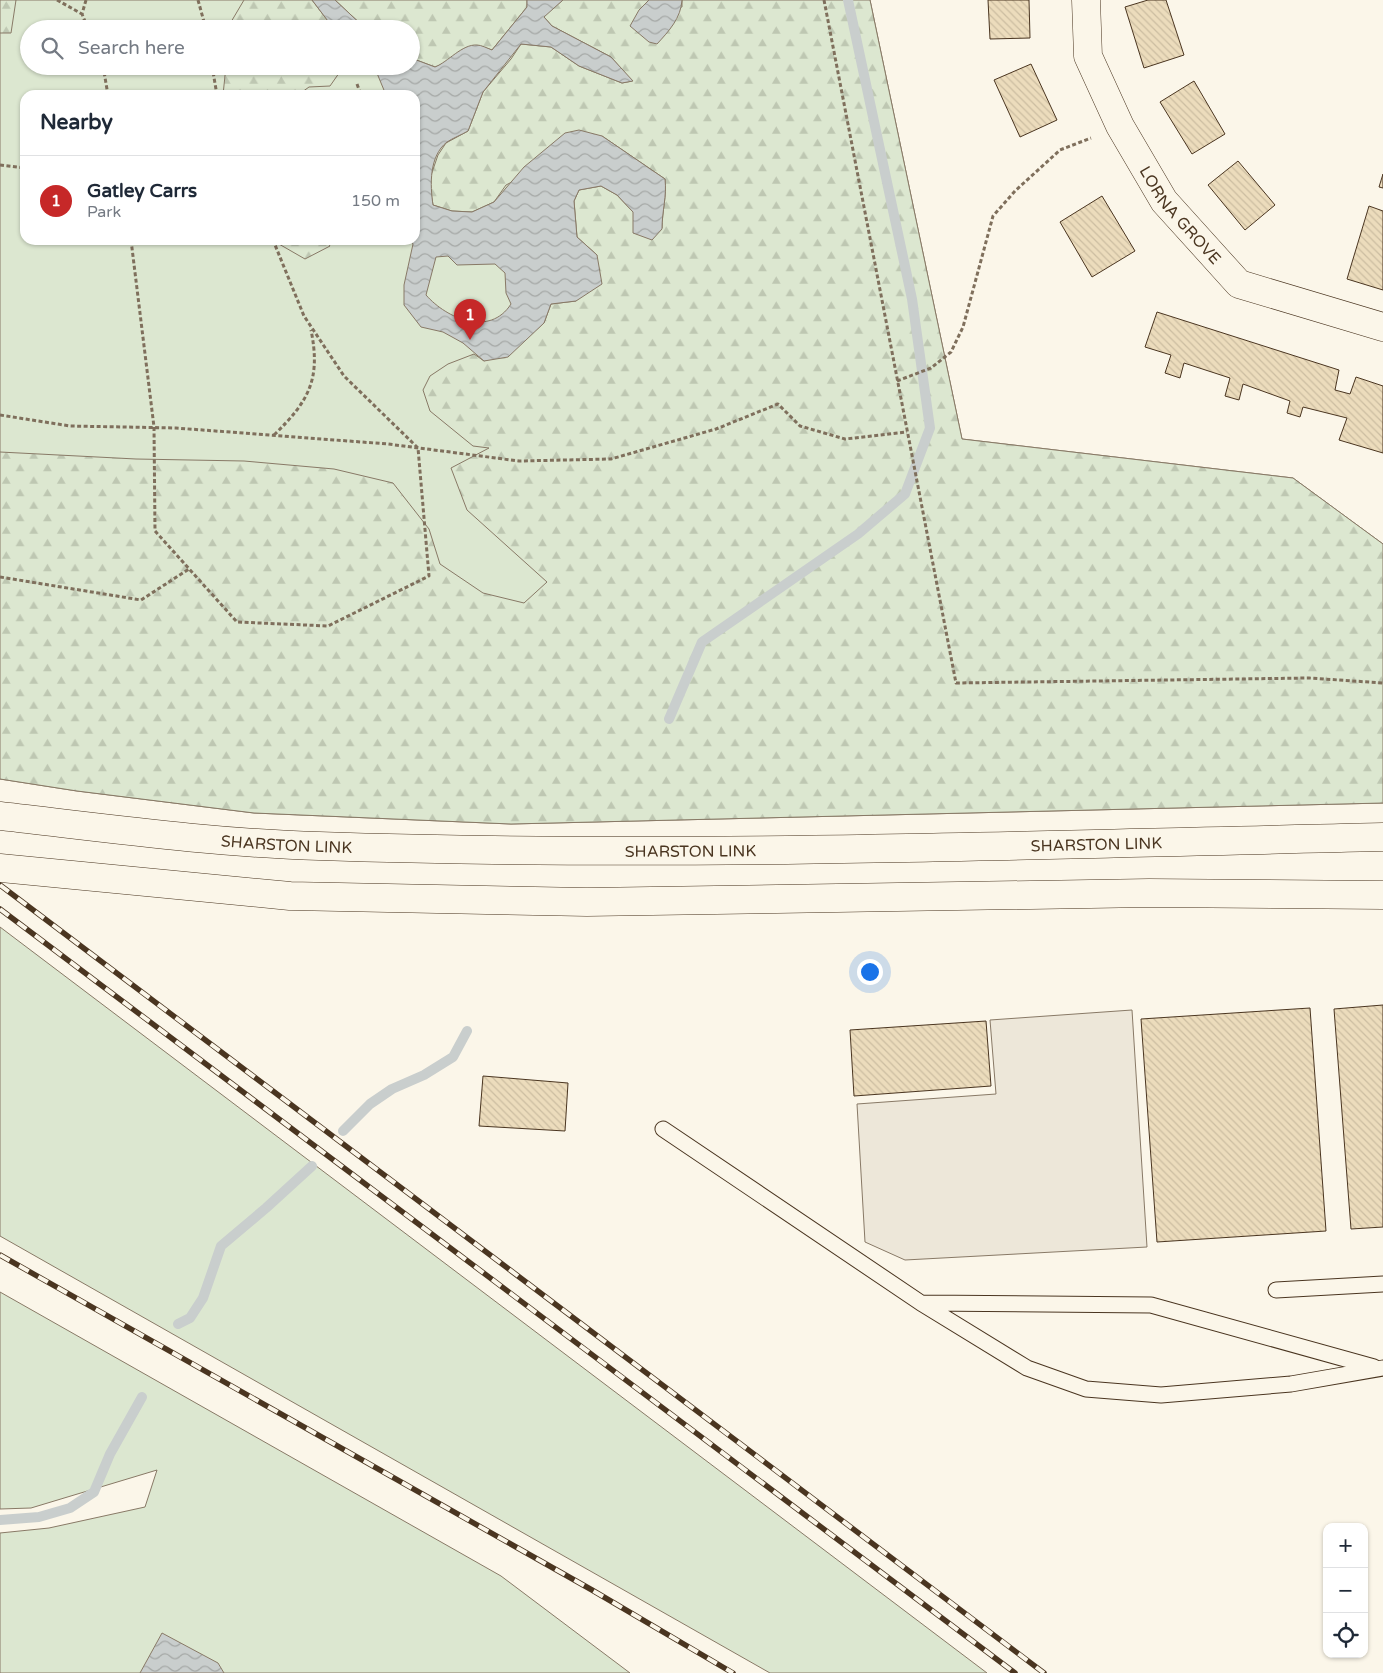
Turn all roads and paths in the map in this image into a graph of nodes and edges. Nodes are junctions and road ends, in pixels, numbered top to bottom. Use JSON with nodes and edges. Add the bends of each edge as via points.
{"nodes":[{"id":1,"x":58,"y":0,"type":"edge"},
{"id":2,"x":86,"y":0,"type":"edge"},
{"id":3,"x":198,"y":0,"type":"edge"},
{"id":4,"x":824,"y":0,"type":"edge"},
{"id":5,"x":1086,"y":0,"type":"edge"},
{"id":6,"x":82,"y":14,"type":"junction"},
{"id":7,"x":84,"y":20,"type":"edge"},
{"id":8,"x":204,"y":20,"type":"edge"},
{"id":9,"x":105,"y":75,"type":"edge"},
{"id":10,"x":213,"y":75,"type":"edge"},
{"id":11,"x":357,"y":84,"type":"dead end"},
{"id":12,"x":107,"y":90,"type":"edge"},
{"id":13,"x":216,"y":90,"type":"edge"},
{"id":14,"x":359,"y":90,"type":"edge"},
{"id":15,"x":1120,"y":126,"type":"junction"},
{"id":16,"x":0,"y":165,"type":"edge"},
{"id":17,"x":20,"y":167,"type":"edge"},
{"id":18,"x":132,"y":245,"type":"edge"},
{"id":19,"x":275,"y":245,"type":"edge"},
{"id":20,"x":311,"y":326,"type":"junction"},
{"id":21,"x":1383,"y":327,"type":"edge"},
{"id":22,"x":897,"y":381,"type":"junction"},
{"id":23,"x":0,"y":415,"type":"edge"},
{"id":24,"x":154,"y":427,"type":"junction"},
{"id":25,"x":907,"y":432,"type":"junction"},
{"id":26,"x":273,"y":435,"type":"junction"},
{"id":27,"x":418,"y":448,"type":"junction"},
{"id":28,"x":189,"y":569,"type":"junction"},
{"id":29,"x":0,"y":577,"type":"edge"},
{"id":30,"x":1383,"y":683,"type":"edge"},
{"id":31,"x":0,"y":816,"type":"edge"},
{"id":32,"x":1383,"y":837,"type":"edge"},
{"id":33,"x":13,"y":869,"type":"edge"},
{"id":34,"x":1383,"y":895,"type":"edge"},
{"id":35,"x":663,"y":1128,"type":"dead end"},
{"id":36,"x":1383,"y":1284,"type":"edge"},
{"id":37,"x":1276,"y":1290,"type":"dead end"},
{"id":38,"x":921,"y":1303,"type":"junction"},
{"id":39,"x":1381,"y":1368,"type":"edge"}],
"edges":[{"from":1,"to":6,"type":"path"},
{"from":2,"to":6,"type":"path"},
{"from":3,"to":8,"type":"path"},
{"from":4,"to":22,"type":"path"},
{"from":5,"to":15,"type":"main road","name":"LORNA GROVE","via":[[1088,56]]},
{"from":6,"to":7,"type":"path"},
{"from":9,"to":12,"type":"path"},
{"from":10,"to":13,"type":"path"},
{"from":11,"to":14,"type":"path"},
{"from":15,"to":21,"type":"main road","name":"LORNA GROVE","via":[[1164,201],[1239,284]]},
{"from":15,"to":22,"type":"path","via":[[1060,150],[1015,191],[994,216],[963,327],[951,352],[931,368]]},
{"from":16,"to":17,"type":"path"},
{"from":18,"to":24,"type":"path"},
{"from":19,"to":20,"type":"path"},
{"from":20,"to":26,"type":"path","via":[[316,355],[307,395],[293,417]]},
{"from":20,"to":27,"type":"path","via":[[344,376]]},
{"from":22,"to":25,"type":"path"},
{"from":23,"to":24,"type":"path","via":[[70,426]]},
{"from":24,"to":26,"type":"path"},
{"from":24,"to":28,"type":"path","via":[[155,531]]},
{"from":25,"to":27,"type":"path","via":[[845,439],[800,426],[778,404],[716,429],[612,459],[519,461]]},
{"from":25,"to":30,"type":"path","via":[[956,683],[1310,678]]},
{"from":26,"to":27,"type":"path"},
{"from":27,"to":28,"type":"path","via":[[429,576],[328,626],[237,622]]},
{"from":28,"to":29,"type":"path","via":[[141,600]]},
{"from":31,"to":32,"type":"main road","name":"SHARSTON LINK","via":[[200,839],[318,846],[588,852]]},
{"from":33,"to":34,"type":"main road","via":[[290,896],[587,902],[1149,893]]},
{"from":35,"to":38,"type":"lane"},
{"from":36,"to":37,"type":"lane"},
{"from":38,"to":39,"type":"lane","via":[[1151,1305]]},
{"from":38,"to":39,"type":"lane","via":[[1027,1368],[1086,1389],[1161,1395],[1291,1384]]}]}
